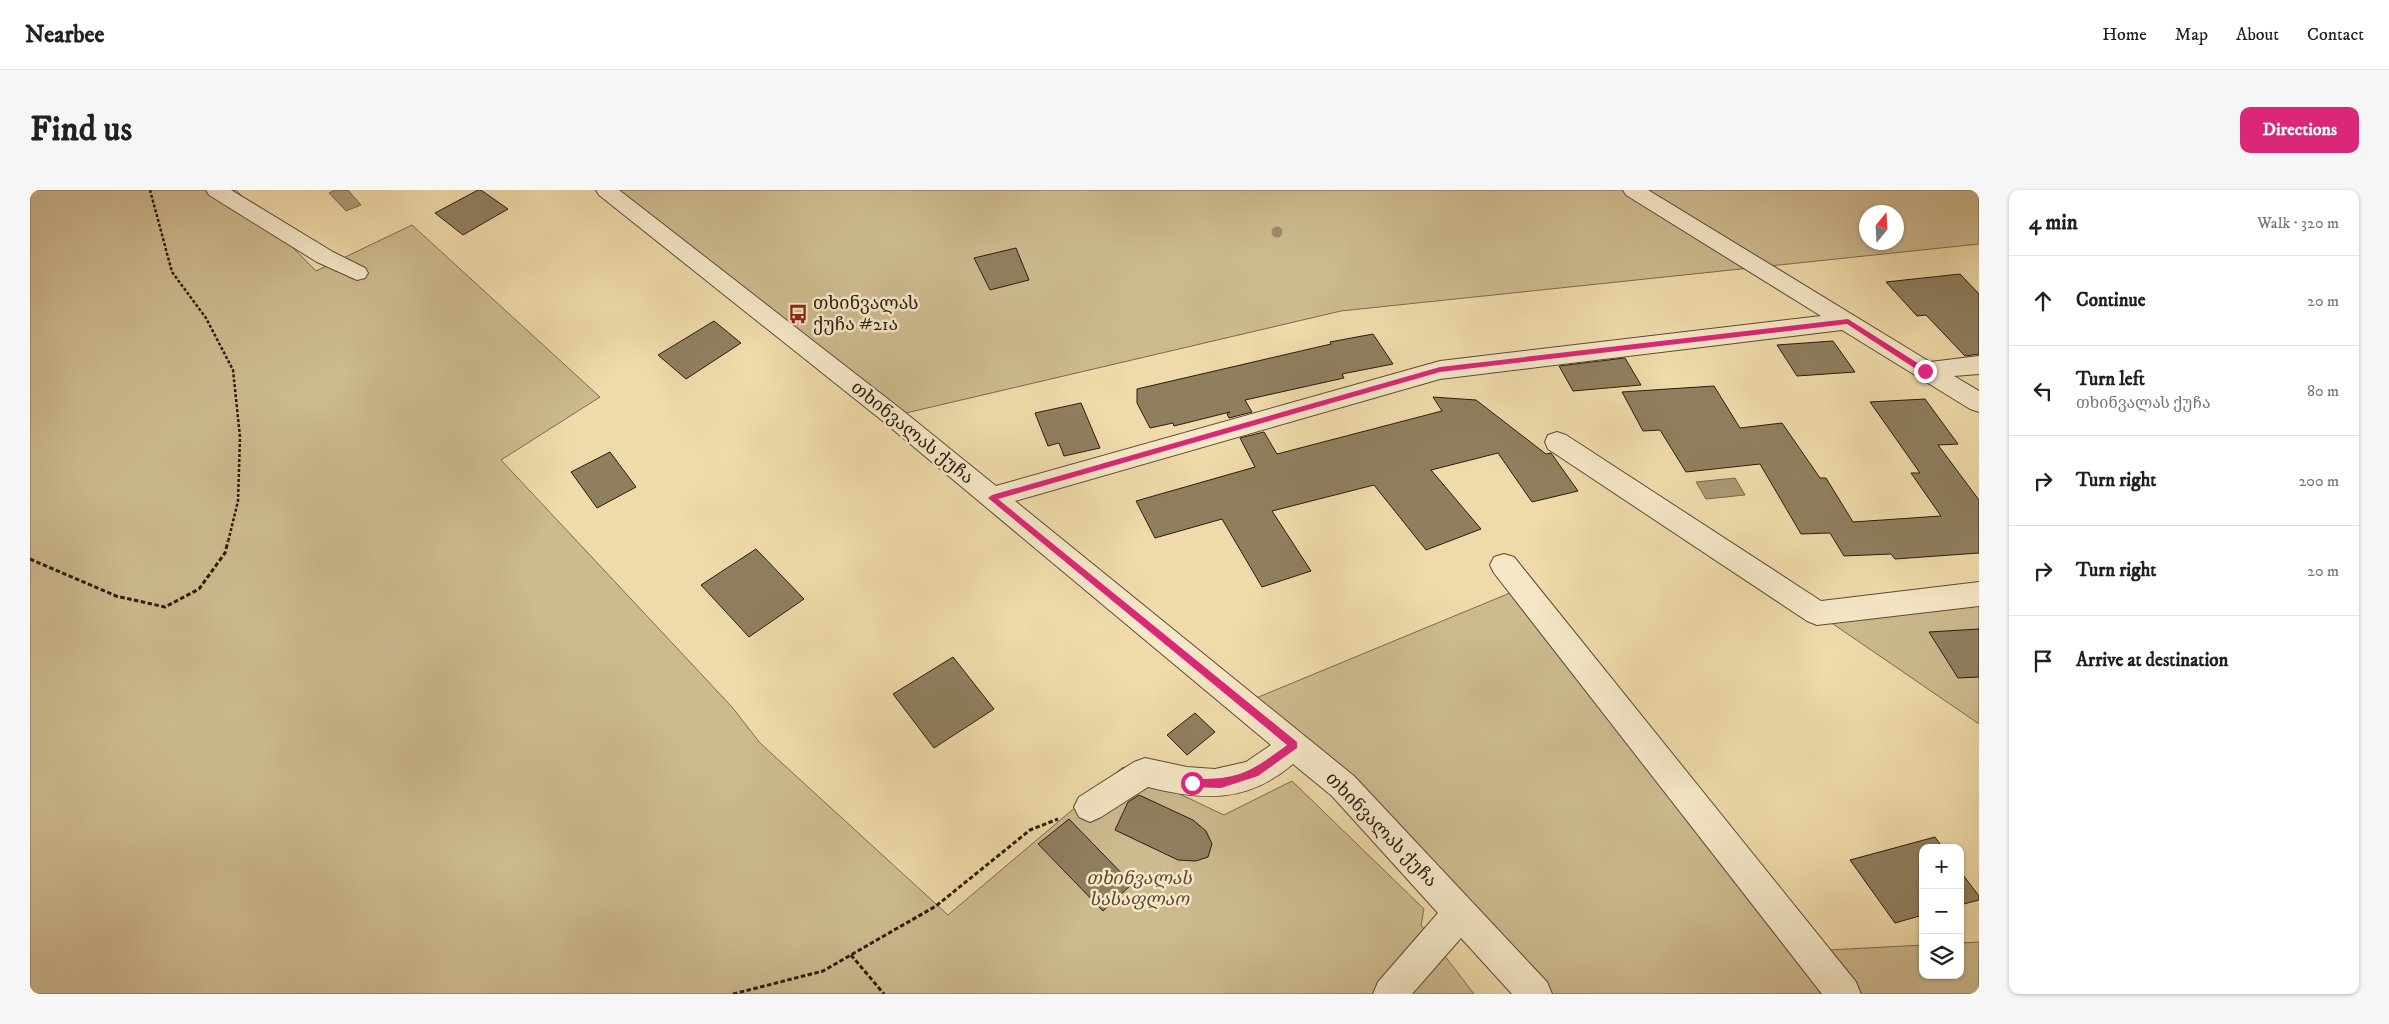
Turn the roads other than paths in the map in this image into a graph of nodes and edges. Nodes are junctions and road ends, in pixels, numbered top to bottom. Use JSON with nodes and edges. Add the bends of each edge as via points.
{"nodes":[{"id":1,"x":216,"y":190,"type":"edge"},
{"id":2,"x":606,"y":190,"type":"edge"},
{"id":3,"x":1633,"y":190,"type":"edge"},
{"id":4,"x":357,"y":273,"type":"dead end"},
{"id":5,"x":1848,"y":321,"type":"junction"},
{"id":6,"x":1979,"y":365,"type":"edge"},
{"id":7,"x":1925,"y":371,"type":"junction"},
{"id":8,"x":1979,"y":403,"type":"edge"},
{"id":9,"x":1557,"y":442,"type":"dead end"},
{"id":10,"x":992,"y":498,"type":"junction"},
{"id":11,"x":1504,"y":565,"type":"dead end"},
{"id":12,"x":1979,"y":594,"type":"edge"},
{"id":13,"x":1294,"y":745,"type":"junction"},
{"id":14,"x":1090,"y":806,"type":"road end"},
{"id":15,"x":1460,"y":913,"type":"junction"},
{"id":16,"x":1390,"y":994,"type":"edge"},
{"id":17,"x":1535,"y":994,"type":"edge"},
{"id":18,"x":1844,"y":994,"type":"edge"}],
"edges":[{"from":1,"to":4,"type":"street"},
{"from":2,"to":10,"type":"street","name":"თხინვალას ქუჩა"},
{"from":3,"to":5,"type":"street"},
{"from":5,"to":7,"type":"street"},
{"from":5,"to":10,"type":"street","via":[[1440,370]]},
{"from":6,"to":7,"type":"street"},
{"from":7,"to":8,"type":"street"},
{"from":9,"to":12,"type":"street","via":[[1817,613]]},
{"from":10,"to":13,"type":"street","name":"თხინვალას ქუჩა"},
{"from":11,"to":18,"type":"street"},
{"from":13,"to":14,"type":"street","via":[[1258,772],[1221,784],[1192,783],[1145,772]]},
{"from":13,"to":15,"type":"street","name":"თხინვალას ქუჩა","via":[[1343,786]]},
{"from":15,"to":16,"type":"street"},
{"from":15,"to":17,"type":"street","name":"თხინვალას ქუჩა"}]}
